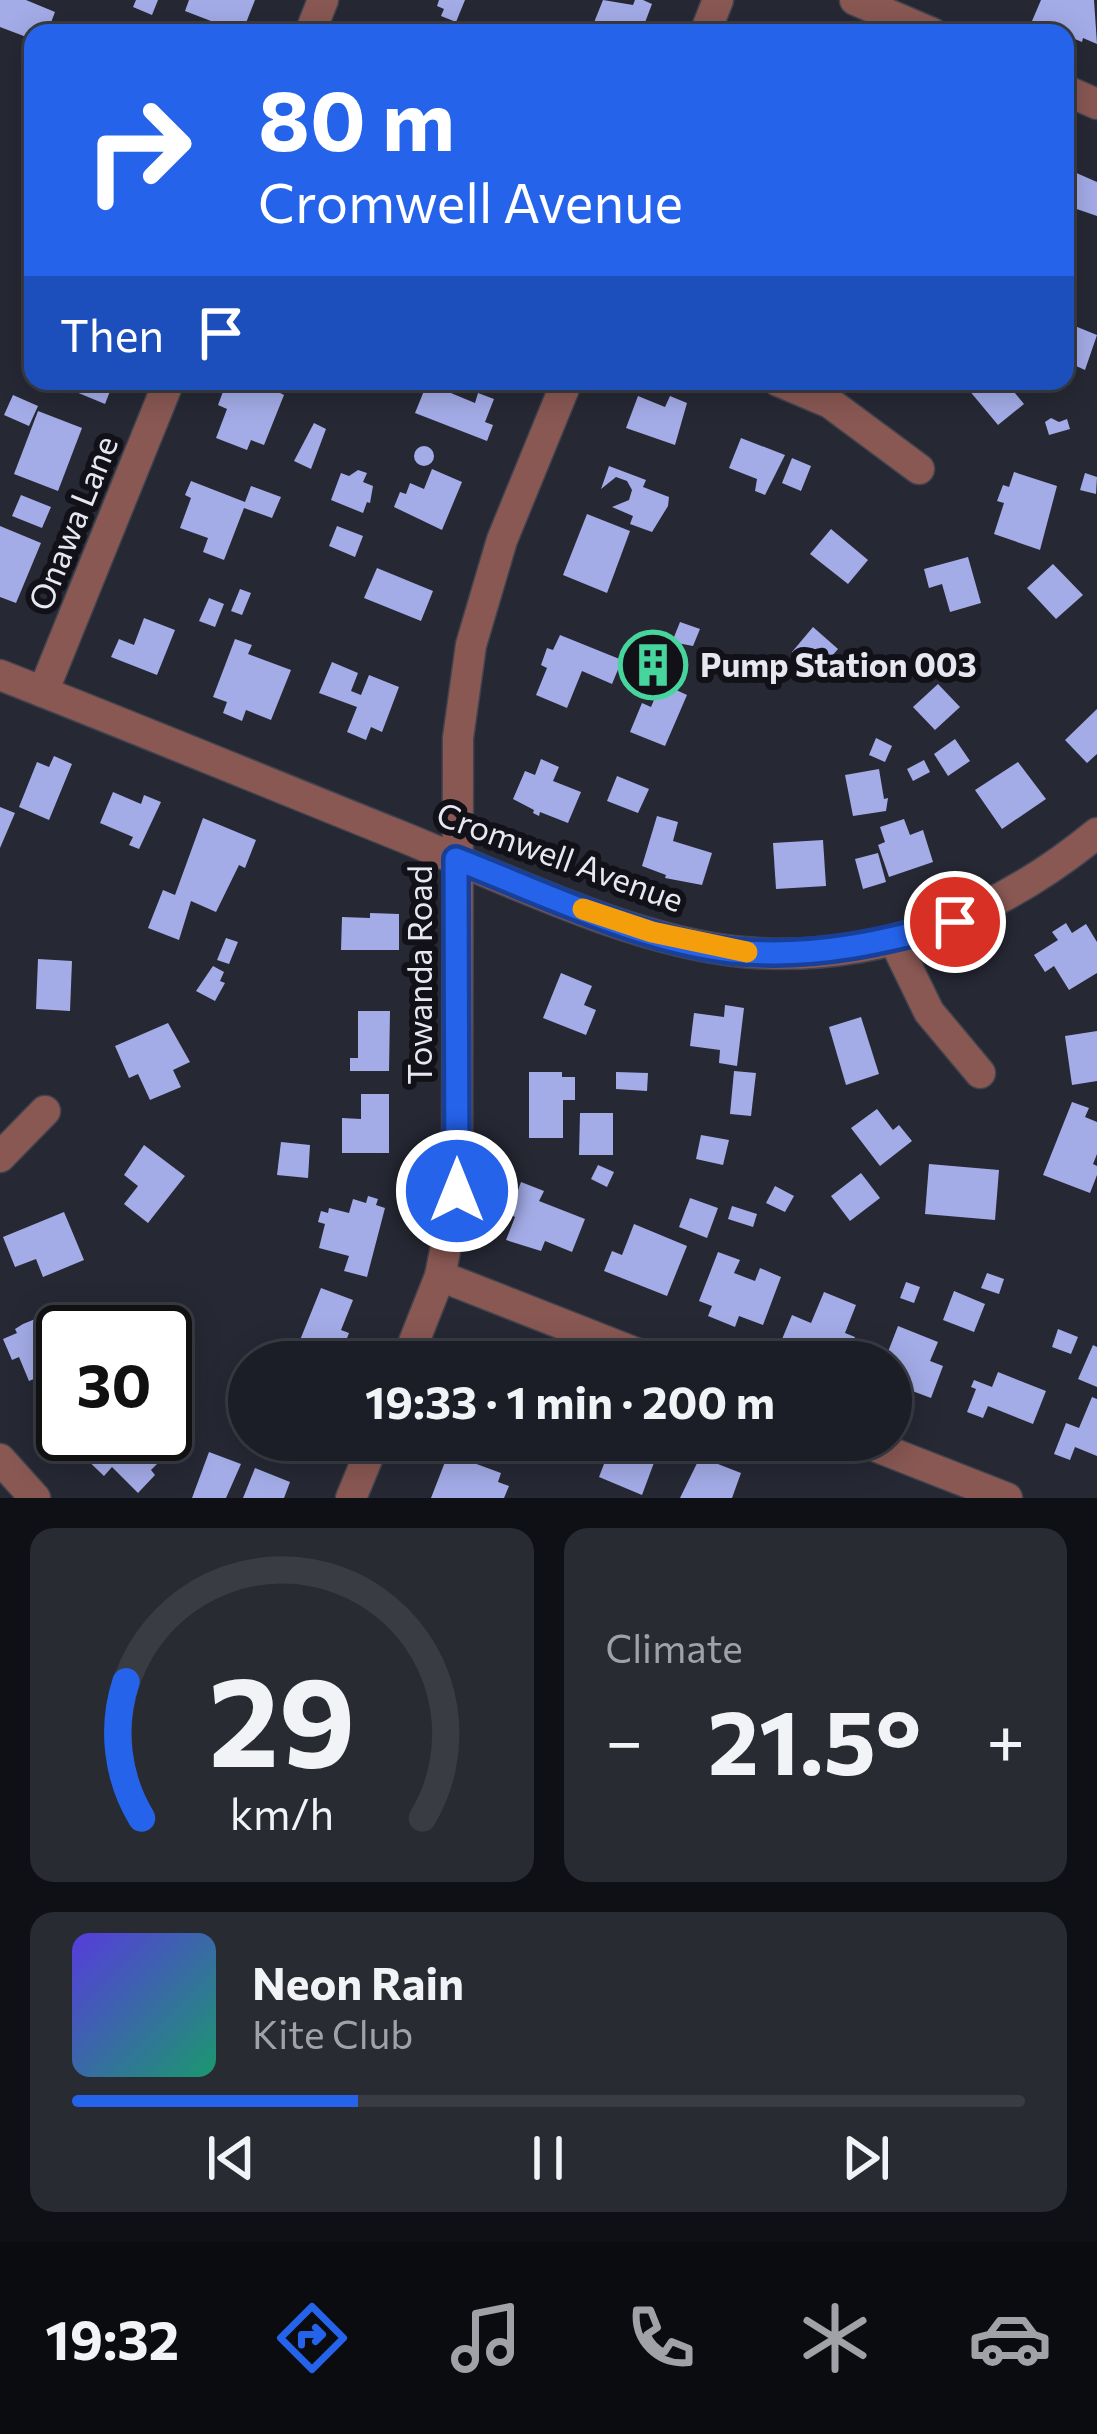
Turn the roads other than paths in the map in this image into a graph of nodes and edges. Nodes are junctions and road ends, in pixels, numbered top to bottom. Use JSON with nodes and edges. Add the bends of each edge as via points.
{"nodes":[{"id":1,"x":855,"y":0,"type":"edge"},
{"id":2,"x":911,"y":24,"type":"edge"},
{"id":3,"x":165,"y":390,"type":"edge"},
{"id":4,"x":563,"y":390,"type":"edge"},
{"id":5,"x":799,"y":390,"type":"edge"},
{"id":6,"x":919,"y":469,"type":"dead end"},
{"id":7,"x":0,"y":675,"type":"edge"},
{"id":8,"x":43,"y":692,"type":"junction"},
{"id":9,"x":1097,"y":833,"type":"edge"},
{"id":10,"x":456,"y":859,"type":"junction"},
{"id":11,"x":894,"y":940,"type":"junction"},
{"id":12,"x":980,"y":1073,"type":"dead end"},
{"id":13,"x":45,"y":1111,"type":"dead end"},
{"id":14,"x":0,"y":1157,"type":"edge"},
{"id":15,"x":440,"y":1276,"type":"junction"},
{"id":16,"x":414,"y":1341,"type":"edge"},
{"id":17,"x":606,"y":1341,"type":"edge"},
{"id":18,"x":0,"y":1459,"type":"edge"},
{"id":19,"x":367,"y":1461,"type":"edge"},
{"id":20,"x":912,"y":1461,"type":"edge"},
{"id":21,"x":34,"y":1498,"type":"edge"},
{"id":22,"x":352,"y":1498,"type":"edge"},
{"id":23,"x":1007,"y":1498,"type":"edge"}],
"edges":[{"from":1,"to":2,"type":"street"},
{"from":3,"to":8,"type":"street","name":"Onawa Lane"},
{"from":4,"to":10,"type":"street","name":"Towanda Road","via":[[502,540],[470,645]]},
{"from":5,"to":6,"type":"street","via":[[830,403]]},
{"from":7,"to":8,"type":"street","name":"Cromwell Avenue"},
{"from":8,"to":10,"type":"street","name":"Cromwell Avenue"},
{"from":9,"to":11,"type":"street","name":"Cromwell Avenue","via":[[1009,897]]},
{"from":10,"to":11,"type":"street","name":"Cromwell Avenue","via":[[618,922],[741,952]]},
{"from":10,"to":15,"type":"street","name":"Towanda Road","via":[[457,1191]]},
{"from":11,"to":12,"type":"street","via":[[929,1012]]},
{"from":13,"to":14,"type":"street"},
{"from":15,"to":16,"type":"street","name":"Towanda Road"},
{"from":15,"to":17,"type":"street"},
{"from":18,"to":21,"type":"street"},
{"from":19,"to":22,"type":"street"},
{"from":20,"to":23,"type":"street"}]}
